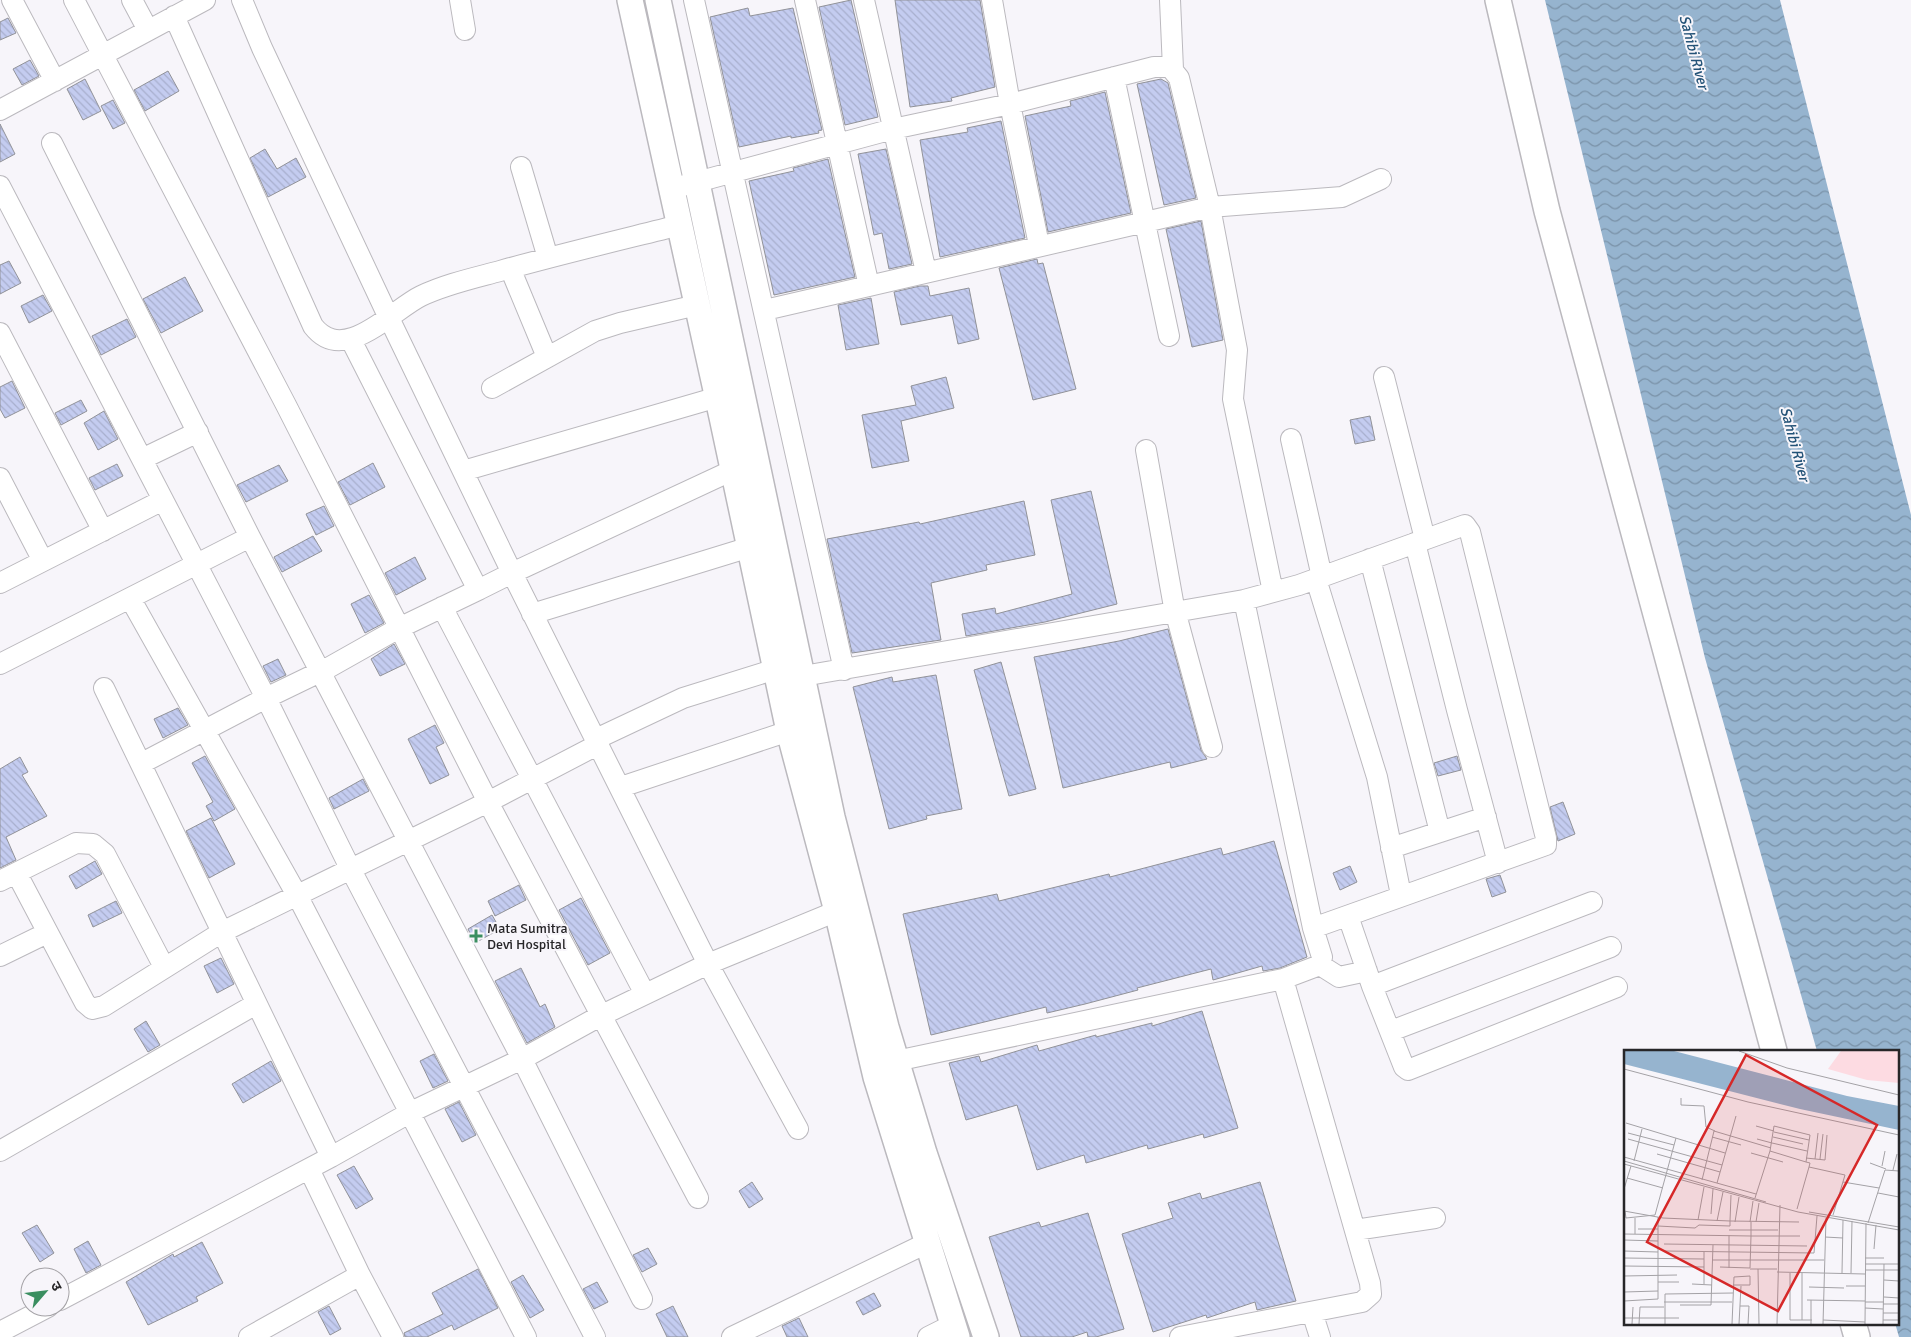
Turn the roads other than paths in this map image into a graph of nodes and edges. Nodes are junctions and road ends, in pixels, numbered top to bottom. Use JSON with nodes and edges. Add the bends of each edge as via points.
{"nodes":[{"id":1,"x":12,"y":0,"type":"edge"},
{"id":2,"x":74,"y":0,"type":"edge"},
{"id":3,"x":132,"y":0,"type":"edge"},
{"id":4,"x":205,"y":0,"type":"edge"},
{"id":5,"x":242,"y":0,"type":"edge"},
{"id":6,"x":460,"y":0,"type":"edge"},
{"id":7,"x":630,"y":0,"type":"edge"},
{"id":8,"x":658,"y":0,"type":"edge"},
{"id":9,"x":694,"y":0,"type":"edge"},
{"id":10,"x":805,"y":0,"type":"edge"},
{"id":11,"x":864,"y":0,"type":"edge"},
{"id":12,"x":992,"y":0,"type":"edge"},
{"id":13,"x":1170,"y":0,"type":"edge"},
{"id":14,"x":1498,"y":0,"type":"edge"},
{"id":15,"x":174,"y":16,"type":"junction"},
{"id":16,"x":148,"y":30,"type":"junction"},
{"id":17,"x":465,"y":30,"type":"dead end"},
{"id":18,"x":103,"y":55,"type":"junction"},
{"id":19,"x":1172,"y":69,"type":"junction"},
{"id":20,"x":1114,"y":77,"type":"junction"},
{"id":21,"x":55,"y":81,"type":"junction"},
{"id":22,"x":1010,"y":104,"type":"junction"},
{"id":23,"x":0,"y":110,"type":"edge"},
{"id":24,"x":893,"y":130,"type":"junction"},
{"id":25,"x":52,"y":143,"type":"dead end"},
{"id":26,"x":837,"y":145,"type":"junction"},
{"id":27,"x":521,"y":167,"type":"dead end"},
{"id":28,"x":732,"y":174,"type":"junction"},
{"id":29,"x":1381,"y":179,"type":"dead end"},
{"id":30,"x":696,"y":183,"type":"junction"},
{"id":31,"x":0,"y":186,"type":"edge"},
{"id":32,"x":671,"y":188,"type":"junction"},
{"id":33,"x":1210,"y":207,"type":"junction"},
{"id":34,"x":1144,"y":222,"type":"junction"},
{"id":35,"x":680,"y":225,"type":"junction"},
{"id":36,"x":1039,"y":245,"type":"junction"},
{"id":37,"x":548,"y":258,"type":"junction"},
{"id":38,"x":510,"y":268,"type":"junction"},
{"id":39,"x":926,"y":272,"type":"junction"},
{"id":40,"x":869,"y":286,"type":"junction"},
{"id":41,"x":698,"y":305,"type":"junction"},
{"id":42,"x":765,"y":310,"type":"junction"},
{"id":43,"x":388,"y":316,"type":"junction"},
{"id":44,"x":0,"y":333,"type":"edge"},
{"id":45,"x":1169,"y":336,"type":"dead end"},
{"id":46,"x":351,"y":340,"type":"junction"},
{"id":47,"x":547,"y":357,"type":"junction"},
{"id":48,"x":1384,"y":377,"type":"dead end"},
{"id":49,"x":492,"y":388,"type":"dead end"},
{"id":50,"x":718,"y":397,"type":"junction"},
{"id":51,"x":198,"y":432,"type":"junction"},
{"id":52,"x":1291,"y":440,"type":"dead end"},
{"id":53,"x":1146,"y":450,"type":"dead end"},
{"id":54,"x":142,"y":459,"type":"junction"},
{"id":55,"x":733,"y":470,"type":"junction"},
{"id":56,"x":463,"y":471,"type":"junction"},
{"id":57,"x":0,"y":478,"type":"edge"},
{"id":58,"x":163,"y":500,"type":"junction"},
{"id":59,"x":103,"y":531,"type":"junction"},
{"id":60,"x":250,"y":537,"type":"junction"},
{"id":61,"x":1420,"y":541,"type":"junction"},
{"id":62,"x":750,"y":547,"type":"junction"},
{"id":63,"x":1370,"y":559,"type":"junction"},
{"id":64,"x":44,"y":561,"type":"junction"},
{"id":65,"x":197,"y":564,"type":"junction"},
{"id":66,"x":512,"y":573,"type":"junction"},
{"id":67,"x":1319,"y":578,"type":"junction"},
{"id":68,"x":0,"y":583,"type":"edge"},
{"id":69,"x":478,"y":590,"type":"junction"},
{"id":70,"x":1274,"y":592,"type":"junction"},
{"id":71,"x":130,"y":598,"type":"junction"},
{"id":72,"x":1244,"y":600,"type":"junction"},
{"id":73,"x":442,"y":607,"type":"junction"},
{"id":74,"x":1175,"y":612,"type":"junction"},
{"id":75,"x":532,"y":614,"type":"junction"},
{"id":76,"x":399,"y":628,"type":"junction"},
{"id":77,"x":0,"y":664,"type":"edge"},
{"id":78,"x":776,"y":669,"type":"junction"},
{"id":79,"x":844,"y":670,"type":"junction"},
{"id":80,"x":320,"y":672,"type":"junction"},
{"id":81,"x":803,"y":676,"type":"junction"},
{"id":82,"x":104,"y":688,"type":"dead end"},
{"id":83,"x":266,"y":698,"type":"junction"},
{"id":84,"x":204,"y":731,"type":"junction"},
{"id":85,"x":789,"y":731,"type":"junction"},
{"id":86,"x":597,"y":741,"type":"junction"},
{"id":87,"x":1212,"y":747,"type":"dead end"},
{"id":88,"x":142,"y":763,"type":"junction"},
{"id":89,"x":533,"y":778,"type":"junction"},
{"id":90,"x":621,"y":787,"type":"junction"},
{"id":91,"x":488,"y":802,"type":"junction"},
{"id":92,"x":1486,"y":817,"type":"junction"},
{"id":93,"x":1440,"y":832,"type":"junction"},
{"id":94,"x":408,"y":841,"type":"junction"},
{"id":95,"x":1391,"y":848,"type":"junction"},
{"id":96,"x":1498,"y":863,"type":"junction"},
{"id":97,"x":351,"y":870,"type":"junction"},
{"id":98,"x":8,"y":878,"type":"edge"},
{"id":99,"x":1401,"y":895,"type":"junction"},
{"id":100,"x":298,"y":897,"type":"junction"},
{"id":101,"x":1592,"y":902,"type":"dead end"},
{"id":102,"x":846,"y":909,"type":"junction"},
{"id":103,"x":1348,"y":916,"type":"junction"},
{"id":104,"x":1313,"y":928,"type":"junction"},
{"id":105,"x":222,"y":932,"type":"junction"},
{"id":106,"x":46,"y":933,"type":"junction"},
{"id":107,"x":1611,"y":947,"type":"dead end"},
{"id":108,"x":0,"y":956,"type":"edge"},
{"id":109,"x":708,"y":964,"type":"junction"},
{"id":110,"x":1320,"y":965,"type":"junction"},
{"id":111,"x":164,"y":967,"type":"junction"},
{"id":112,"x":1369,"y":978,"type":"junction"},
{"id":113,"x":1283,"y":979,"type":"junction"},
{"id":114,"x":1617,"y":987,"type":"dead end"},
{"id":115,"x":645,"y":994,"type":"junction"},
{"id":116,"x":256,"y":1004,"type":"junction"},
{"id":117,"x":600,"y":1016,"type":"junction"},
{"id":118,"x":1391,"y":1031,"type":"junction"},
{"id":119,"x":1774,"y":1050,"type":"edge"},
{"id":120,"x":522,"y":1058,"type":"junction"},
{"id":121,"x":896,"y":1061,"type":"junction"},
{"id":122,"x":463,"y":1085,"type":"junction"},
{"id":123,"x":411,"y":1112,"type":"junction"},
{"id":124,"x":798,"y":1129,"type":"dead end"},
{"id":125,"x":0,"y":1151,"type":"edge"},
{"id":126,"x":331,"y":1157,"type":"junction"},
{"id":127,"x":309,"y":1169,"type":"junction"},
{"id":128,"x":698,"y":1198,"type":"dead end"},
{"id":129,"x":1435,"y":1218,"type":"dead end"},
{"id":130,"x":1355,"y":1230,"type":"junction"},
{"id":131,"x":929,"y":1242,"type":"junction"},
{"id":132,"x":360,"y":1275,"type":"junction"},
{"id":133,"x":70,"y":1295,"type":"edge"},
{"id":134,"x":642,"y":1299,"type":"dead end"},
{"id":135,"x":1312,"y":1312,"type":"junction"},
{"id":136,"x":29,"y":1317,"type":"edge"},
{"id":137,"x":1853,"y":1324,"type":"edge"},
{"id":138,"x":954,"y":1331,"type":"edge"},
{"id":139,"x":0,"y":1332,"type":"edge"},
{"id":140,"x":248,"y":1337,"type":"edge"},
{"id":141,"x":393,"y":1337,"type":"edge"},
{"id":142,"x":526,"y":1337,"type":"edge"},
{"id":143,"x":595,"y":1337,"type":"edge"},
{"id":144,"x":732,"y":1337,"type":"edge"},
{"id":145,"x":928,"y":1337,"type":"edge"},
{"id":146,"x":986,"y":1337,"type":"edge"},
{"id":147,"x":1180,"y":1337,"type":"edge"},
{"id":148,"x":1320,"y":1337,"type":"edge"},
{"id":149,"x":1857,"y":1337,"type":"edge"}],
"edges":[{"from":1,"to":21,"type":"street"},
{"from":2,"to":18,"type":"street"},
{"from":3,"to":16,"type":"street"},
{"from":4,"to":15,"type":"street"},
{"from":5,"to":43,"type":"street"},
{"from":6,"to":17,"type":"street"},
{"from":7,"to":32,"type":"street"},
{"from":8,"to":30,"type":"street"},
{"from":9,"to":28,"type":"street"},
{"from":10,"to":26,"type":"street"},
{"from":11,"to":24,"type":"street"},
{"from":12,"to":22,"type":"street"},
{"from":13,"to":19,"type":"street"},
{"from":14,"to":119,"type":"street","via":[[1548,210]]},
{"from":15,"to":16,"type":"street"},
{"from":15,"to":46,"type":"street","via":[[313,326],[324,336]]},
{"from":16,"to":18,"type":"street"},
{"from":18,"to":21,"type":"street"},
{"from":18,"to":76,"type":"street"},
{"from":19,"to":20,"type":"street","via":[[1154,66]]},
{"from":19,"to":33,"type":"street","via":[[1179,78]]},
{"from":20,"to":22,"type":"street"},
{"from":20,"to":34,"type":"street"},
{"from":21,"to":23,"type":"street"},
{"from":22,"to":24,"type":"street"},
{"from":22,"to":36,"type":"street"},
{"from":24,"to":26,"type":"street"},
{"from":24,"to":39,"type":"street"},
{"from":25,"to":51,"type":"street"},
{"from":26,"to":28,"type":"street"},
{"from":26,"to":40,"type":"street"},
{"from":27,"to":37,"type":"street"},
{"from":28,"to":30,"type":"street"},
{"from":28,"to":42,"type":"street"},
{"from":29,"to":33,"type":"street","via":[[1342,197]]},
{"from":30,"to":32,"type":"street"},
{"from":30,"to":81,"type":"street"},
{"from":31,"to":54,"type":"street"},
{"from":32,"to":35,"type":"street"},
{"from":33,"to":34,"type":"street"},
{"from":33,"to":70,"type":"street","via":[[1237,350],[1233,399]]},
{"from":34,"to":36,"type":"street"},
{"from":34,"to":45,"type":"street"},
{"from":35,"to":37,"type":"street"},
{"from":35,"to":41,"type":"street"},
{"from":36,"to":39,"type":"street"},
{"from":37,"to":38,"type":"street"},
{"from":38,"to":43,"type":"street","via":[[436,289]]},
{"from":38,"to":47,"type":"street"},
{"from":39,"to":40,"type":"street"},
{"from":40,"to":42,"type":"street"},
{"from":41,"to":47,"type":"street","via":[[609,326]]},
{"from":41,"to":50,"type":"street"},
{"from":42,"to":79,"type":"street"},
{"from":43,"to":46,"type":"street"},
{"from":43,"to":56,"type":"street"},
{"from":44,"to":59,"type":"street"},
{"from":46,"to":69,"type":"street"},
{"from":47,"to":49,"type":"street"},
{"from":48,"to":61,"type":"street"},
{"from":50,"to":55,"type":"street"},
{"from":50,"to":56,"type":"street"},
{"from":51,"to":54,"type":"street"},
{"from":51,"to":60,"type":"street"},
{"from":52,"to":67,"type":"street"},
{"from":53,"to":74,"type":"street"},
{"from":54,"to":58,"type":"street"},
{"from":55,"to":62,"type":"street"},
{"from":55,"to":66,"type":"street"},
{"from":56,"to":66,"type":"street"},
{"from":57,"to":64,"type":"street"},
{"from":58,"to":59,"type":"street"},
{"from":58,"to":65,"type":"street"},
{"from":59,"to":64,"type":"street"},
{"from":60,"to":65,"type":"street"},
{"from":60,"to":80,"type":"street"},
{"from":61,"to":63,"type":"street"},
{"from":61,"to":92,"type":"street"},
{"from":61,"to":96,"type":"street","via":[[1463,525],[1468,527],[1547,841],[1544,846]]},
{"from":62,"to":75,"type":"street"},
{"from":62,"to":78,"type":"street"},
{"from":63,"to":67,"type":"street"},
{"from":63,"to":93,"type":"street"},
{"from":64,"to":68,"type":"street"},
{"from":65,"to":71,"type":"street"},
{"from":65,"to":83,"type":"street"},
{"from":66,"to":69,"type":"street"},
{"from":66,"to":75,"type":"street"},
{"from":67,"to":70,"type":"street"},
{"from":67,"to":95,"type":"street","via":[[1377,777]]},
{"from":69,"to":73,"type":"street"},
{"from":70,"to":72,"type":"street"},
{"from":71,"to":77,"type":"street"},
{"from":71,"to":84,"type":"street"},
{"from":72,"to":74,"type":"street"},
{"from":72,"to":104,"type":"street"},
{"from":73,"to":76,"type":"street"},
{"from":73,"to":89,"type":"street"},
{"from":74,"to":79,"type":"street"},
{"from":74,"to":87,"type":"street"},
{"from":75,"to":86,"type":"street"},
{"from":76,"to":80,"type":"street"},
{"from":76,"to":91,"type":"street"},
{"from":78,"to":85,"type":"street"},
{"from":78,"to":86,"type":"street","via":[[683,698]]},
{"from":79,"to":81,"type":"street"},
{"from":80,"to":83,"type":"street"},
{"from":80,"to":94,"type":"street"},
{"from":81,"to":102,"type":"street","via":[[832,818]]},
{"from":82,"to":88,"type":"street"},
{"from":83,"to":84,"type":"street"},
{"from":83,"to":97,"type":"street"},
{"from":84,"to":88,"type":"street"},
{"from":84,"to":100,"type":"street"},
{"from":85,"to":90,"type":"street"},
{"from":85,"to":102,"type":"street"},
{"from":86,"to":89,"type":"street"},
{"from":86,"to":90,"type":"street"},
{"from":88,"to":105,"type":"street"},
{"from":89,"to":91,"type":"street"},
{"from":89,"to":115,"type":"street"},
{"from":90,"to":109,"type":"street"},
{"from":91,"to":94,"type":"street"},
{"from":91,"to":117,"type":"street"},
{"from":92,"to":93,"type":"street"},
{"from":92,"to":96,"type":"street"},
{"from":93,"to":95,"type":"street"},
{"from":94,"to":97,"type":"street"},
{"from":94,"to":120,"type":"street"},
{"from":95,"to":99,"type":"street"},
{"from":96,"to":99,"type":"street"},
{"from":97,"to":100,"type":"street"},
{"from":97,"to":122,"type":"street"},
{"from":98,"to":106,"type":"street"},
{"from":98,"to":111,"type":"street","via":[[76,843],[97,846],[106,854]]},
{"from":99,"to":103,"type":"street"},
{"from":100,"to":105,"type":"street"},
{"from":100,"to":123,"type":"street"},
{"from":101,"to":112,"type":"street"},
{"from":102,"to":109,"type":"street"},
{"from":102,"to":121,"type":"street"},
{"from":102,"to":131,"type":"street","via":[[876,1077]]},
{"from":103,"to":104,"type":"street"},
{"from":103,"to":112,"type":"street"},
{"from":104,"to":110,"type":"street","via":[[1322,957]]},
{"from":105,"to":111,"type":"street"},
{"from":105,"to":116,"type":"street"},
{"from":106,"to":108,"type":"street"},
{"from":106,"to":111,"type":"street","via":[[90,1008],[104,1006]]},
{"from":107,"to":118,"type":"street"},
{"from":109,"to":115,"type":"street"},
{"from":109,"to":124,"type":"street"},
{"from":110,"to":112,"type":"street","via":[[1339,976]]},
{"from":110,"to":113,"type":"street"},
{"from":112,"to":118,"type":"street"},
{"from":113,"to":121,"type":"street"},
{"from":113,"to":130,"type":"street"},
{"from":114,"to":118,"type":"street","via":[[1414,1069],[1404,1067]]},
{"from":115,"to":117,"type":"street"},
{"from":116,"to":125,"type":"street"},
{"from":116,"to":126,"type":"street"},
{"from":117,"to":120,"type":"street"},
{"from":117,"to":128,"type":"street"},
{"from":120,"to":122,"type":"street"},
{"from":120,"to":134,"type":"street"},
{"from":121,"to":146,"type":"street"},
{"from":122,"to":123,"type":"street"},
{"from":122,"to":143,"type":"street"},
{"from":123,"to":126,"type":"street"},
{"from":123,"to":142,"type":"street"},
{"from":126,"to":127,"type":"street"},
{"from":127,"to":132,"type":"street"},
{"from":127,"to":133,"type":"street"},
{"from":129,"to":130,"type":"street"},
{"from":130,"to":135,"type":"street","via":[[1370,1283],[1369,1297],[1362,1302]]},
{"from":131,"to":138,"type":"street"},
{"from":131,"to":144,"type":"street"},
{"from":132,"to":140,"type":"street"},
{"from":132,"to":141,"type":"street"},
{"from":135,"to":147,"type":"street"},
{"from":135,"to":148,"type":"street"},
{"from":136,"to":139,"type":"street"},
{"from":137,"to":149,"type":"street"},
{"from":138,"to":145,"type":"street"}]}
